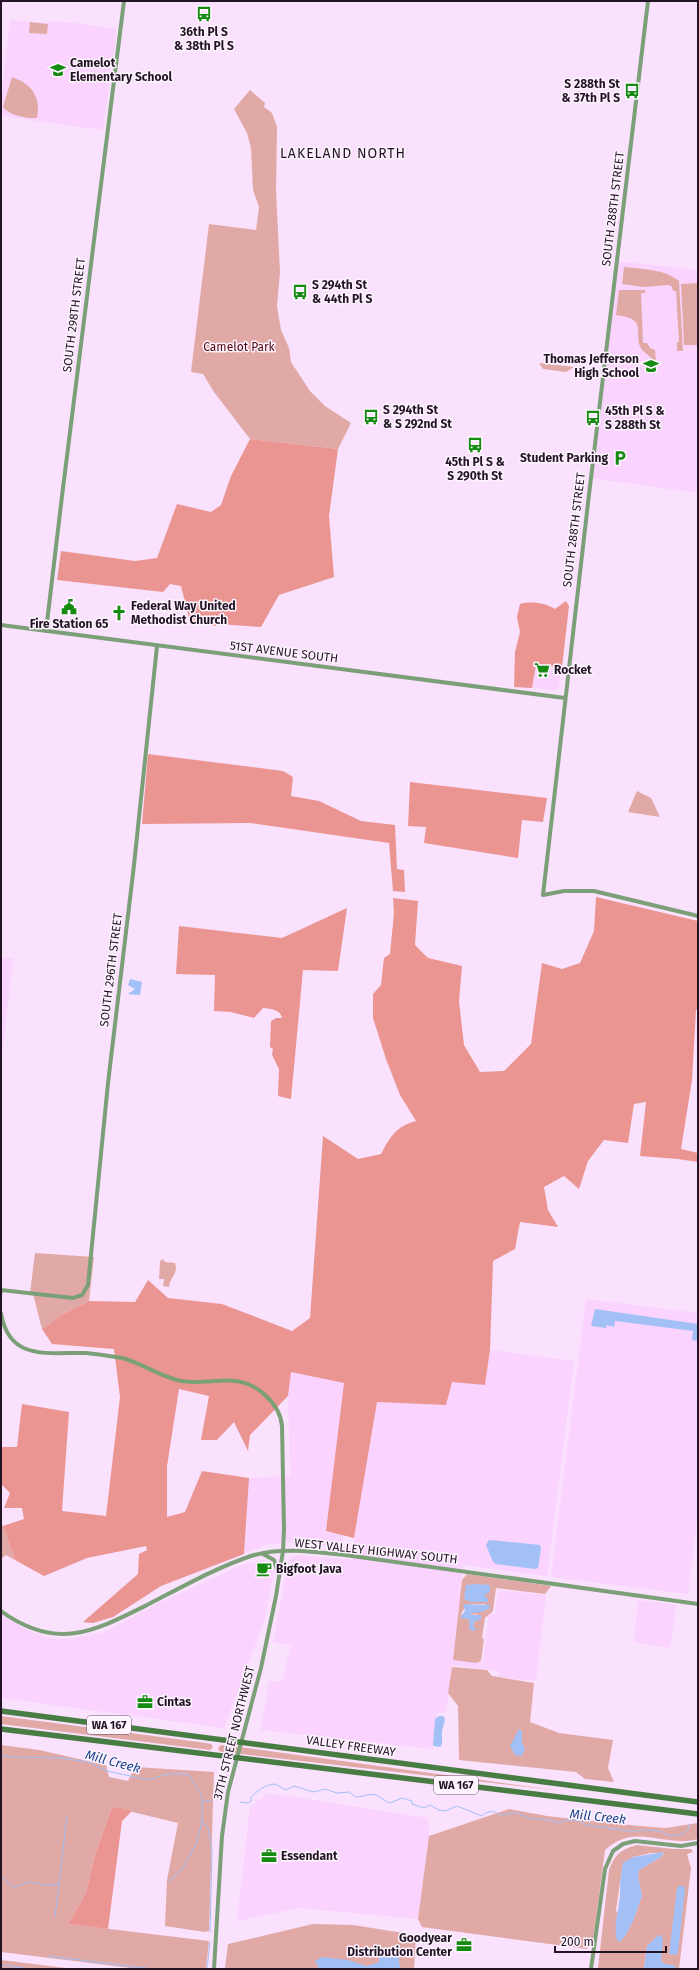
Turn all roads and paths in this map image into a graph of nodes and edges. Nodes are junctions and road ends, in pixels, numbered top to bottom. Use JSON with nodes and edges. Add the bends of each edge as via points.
{"nodes":[{"id":1,"x":124,"y":1,"type":"edge"},
{"id":2,"x":648,"y":1,"type":"edge"},
{"id":3,"x":1,"y":625,"type":"edge"},
{"id":4,"x":46,"y":631,"type":"junction"},
{"id":5,"x":158,"y":646,"type":"junction"},
{"id":6,"x":565,"y":698,"type":"junction"},
{"id":7,"x":698,"y":916,"type":"edge"},
{"id":8,"x":1,"y":1291,"type":"edge"},
{"id":9,"x":1,"y":1313,"type":"edge"},
{"id":10,"x":283,"y":1551,"type":"junction"},
{"id":11,"x":256,"y":1555,"type":"junction"},
{"id":12,"x":279,"y":1578,"type":"junction"},
{"id":13,"x":698,"y":1604,"type":"edge"},
{"id":14,"x":1,"y":1611,"type":"edge"},
{"id":15,"x":1,"y":1711,"type":"edge"},
{"id":16,"x":1,"y":1728,"type":"edge"},
{"id":17,"x":698,"y":1802,"type":"edge"},
{"id":18,"x":698,"y":1814,"type":"edge"},
{"id":19,"x":698,"y":1843,"type":"edge"},
{"id":20,"x":214,"y":1969,"type":"edge"},
{"id":21,"x":591,"y":1969,"type":"edge"}],
"edges":[{"from":1,"to":4,"type":"main road","name":"SOUTH 298TH STREET"},
{"from":2,"to":6,"type":"main road","name":"SOUTH 288TH STREET"},
{"from":3,"to":4,"type":"main road","name":"51ST AVENUE SOUTH"},
{"from":4,"to":5,"type":"main road","name":"51ST AVENUE SOUTH"},
{"from":5,"to":6,"type":"main road","name":"51ST AVENUE SOUTH"},
{"from":5,"to":8,"type":"main road","name":"SOUTH 296TH STREET","via":[[87,1290],[82,1295],[68,1298]]},
{"from":6,"to":7,"type":"main road","name":"SOUTH 288TH STREET","via":[[543,896],[564,891],[594,891]]},
{"from":9,"to":10,"type":"main road","name":"37TH STREET NORTHWEST","via":[[7,1334],[14,1342],[37,1353],[106,1355],[124,1359],[182,1381],[238,1381],[256,1388],[272,1402],[282,1422]]},
{"from":10,"to":11,"type":"main road","name":"WEST VALLEY HIGHWAY SOUTH"},
{"from":10,"to":12,"type":"main road","name":"37TH STREET NORTHWEST"},
{"from":10,"to":13,"type":"main road","name":"WEST VALLEY HIGHWAY SOUTH","via":[[345,1555]]},
{"from":11,"to":12,"type":"main road","via":[[267,1555],[274,1560]]},
{"from":11,"to":14,"type":"main road","name":"WEST VALLEY HIGHWAY SOUTH","via":[[88,1631],[67,1634],[44,1632],[24,1625]]},
{"from":12,"to":20,"type":"main road","name":"37TH STREET NORTHWEST","via":[[261,1668],[228,1792],[222,1836]]},
{"from":15,"to":17,"type":"highway","name":"VALLEY FREEWAY","number":"WA 167"},
{"from":16,"to":18,"type":"highway","number":"WA 167"},
{"from":19,"to":21,"type":"main road","via":[[681,1846],[643,1841],[623,1844],[609,1856]]}]}
